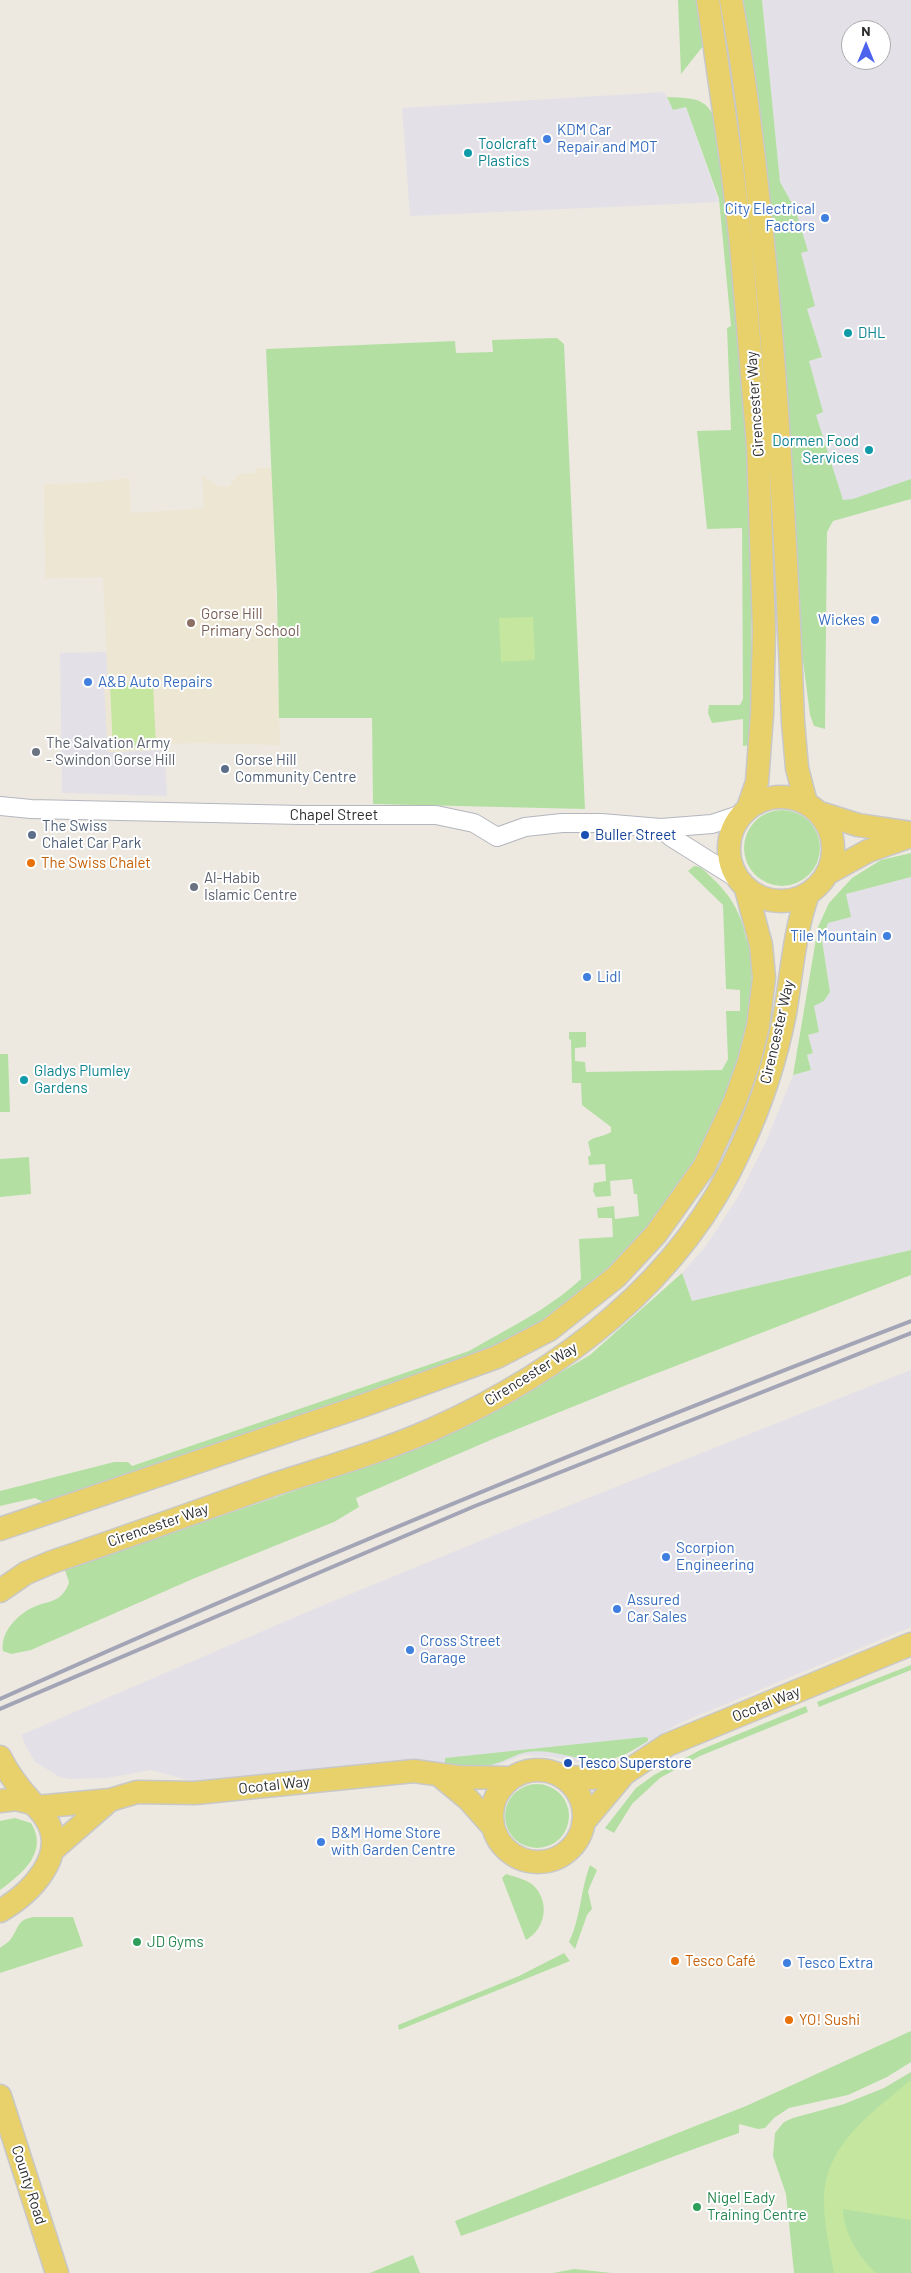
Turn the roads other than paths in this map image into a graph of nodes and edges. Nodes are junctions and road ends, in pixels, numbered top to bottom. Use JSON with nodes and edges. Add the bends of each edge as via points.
{"nodes":[{"id":1,"x":708,"y":0,"type":"edge"},
{"id":2,"x":731,"y":0,"type":"edge"},
{"id":3,"x":0,"y":806,"type":"edge"},
{"id":4,"x":813,"y":808,"type":"junction"},
{"id":5,"x":745,"y":811,"type":"junction"},
{"id":6,"x":661,"y":828,"type":"junction"},
{"id":7,"x":911,"y":834,"type":"edge"},
{"id":8,"x":828,"y":873,"type":"junction"},
{"id":9,"x":742,"y":884,"type":"junction"},
{"id":10,"x":808,"y":894,"type":"junction"},
{"id":11,"x":0,"y":1529,"type":"edge"},
{"id":12,"x":0,"y":1591,"type":"edge"},
{"id":13,"x":911,"y":1644,"type":"edge"},
{"id":14,"x":0,"y":1757,"type":"edge"},
{"id":15,"x":625,"y":1774,"type":"junction"},
{"id":16,"x":439,"y":1775,"type":"junction"},
{"id":17,"x":562,"y":1777,"type":"junction"},
{"id":18,"x":512,"y":1778,"type":"junction"},
{"id":19,"x":110,"y":1800,"type":"junction"},
{"id":20,"x":0,"y":1801,"type":"edge"},
{"id":21,"x":35,"y":1805,"type":"junction"},
{"id":22,"x":583,"y":1823,"type":"junction"},
{"id":23,"x":492,"y":1826,"type":"junction"},
{"id":24,"x":54,"y":1849,"type":"junction"},
{"id":25,"x":8,"y":1906,"type":"edge"},
{"id":26,"x":0,"y":1920,"type":"edge"},
{"id":27,"x":0,"y":2096,"type":"edge"},
{"id":28,"x":58,"y":2273,"type":"edge"}],
"edges":[{"from":1,"to":5,"type":"main road","name":"Cirencester Way","via":[[741,244],[758,446],[764,631],[762,714],[757,782]]},
{"from":2,"to":4,"type":"main road","name":"Cirencester Way","via":[[765,266],[779,428],[797,768]]},
{"from":3,"to":6,"type":"street","name":"Chapel Street","via":[[301,815],[436,815],[474,823],[497,837],[525,827],[562,823]]},
{"from":4,"to":5,"type":"main road","via":[[780,796],[763,800]]},
{"from":4,"to":7,"type":"main road","via":[[858,825]]},
{"from":4,"to":8,"type":"main road","via":[[826,822],[833,841],[834,852]]},
{"from":5,"to":6,"type":"street","name":"Chapel Street","via":[[712,824]]},
{"from":5,"to":9,"type":"main road","via":[[735,824],[729,849],[730,862]]},
{"from":6,"to":9,"type":"street"},
{"from":7,"to":8,"type":"main road","via":[[868,851]]},
{"from":8,"to":10,"type":"main road"},
{"from":9,"to":10,"type":"main road","via":[[773,900],[790,900]]},
{"from":9,"to":11,"type":"main road","name":"Cirencester Way","via":[[762,945],[764,988],[754,1045],[735,1101],[713,1150],[686,1195],[644,1249],[605,1287],[549,1330],[497,1357]]},
{"from":10,"to":12,"type":"main road","name":"Cirencester Way","via":[[795,938],[778,1045],[742,1147],[693,1231],[660,1271],[604,1325],[510,1389],[428,1431],[52,1562],[18,1578]]},
{"from":13,"to":15,"type":"main road","name":"Ocotal Way","via":[[685,1737]]},
{"from":14,"to":21,"type":"main road"},
{"from":15,"to":17,"type":"main road","name":"Ocotal Way"},
{"from":15,"to":22,"type":"main road","name":"Ocotal Way"},
{"from":16,"to":18,"type":"main road","name":"Ocotal Way"},
{"from":16,"to":19,"type":"main road","name":"Ocotal Way","via":[[414,1771],[195,1793],[137,1792]]},
{"from":16,"to":23,"type":"main road"},
{"from":17,"to":18,"type":"main road","via":[[537,1770]]},
{"from":17,"to":22,"type":"main road","via":[[579,1795]]},
{"from":18,"to":23,"type":"main road","via":[[495,1799]]},
{"from":19,"to":21,"type":"main road","name":"Ocotal Way"},
{"from":19,"to":24,"type":"main road","name":"Ocotal Way"},
{"from":20,"to":21,"type":"main road","name":"Ocotal Way","via":[[16,1799]]},
{"from":21,"to":24,"type":"main road","via":[[48,1821]]},
{"from":22,"to":23,"type":"main road","via":[[580,1836],[572,1847],[555,1859],[542,1862],[529,1862],[512,1854],[499,1842]]},
{"from":24,"to":25,"type":"main road","via":[[37,1880]]},
{"from":25,"to":26,"type":"main road"},
{"from":27,"to":28,"type":"main road","name":"County Road"}]}
